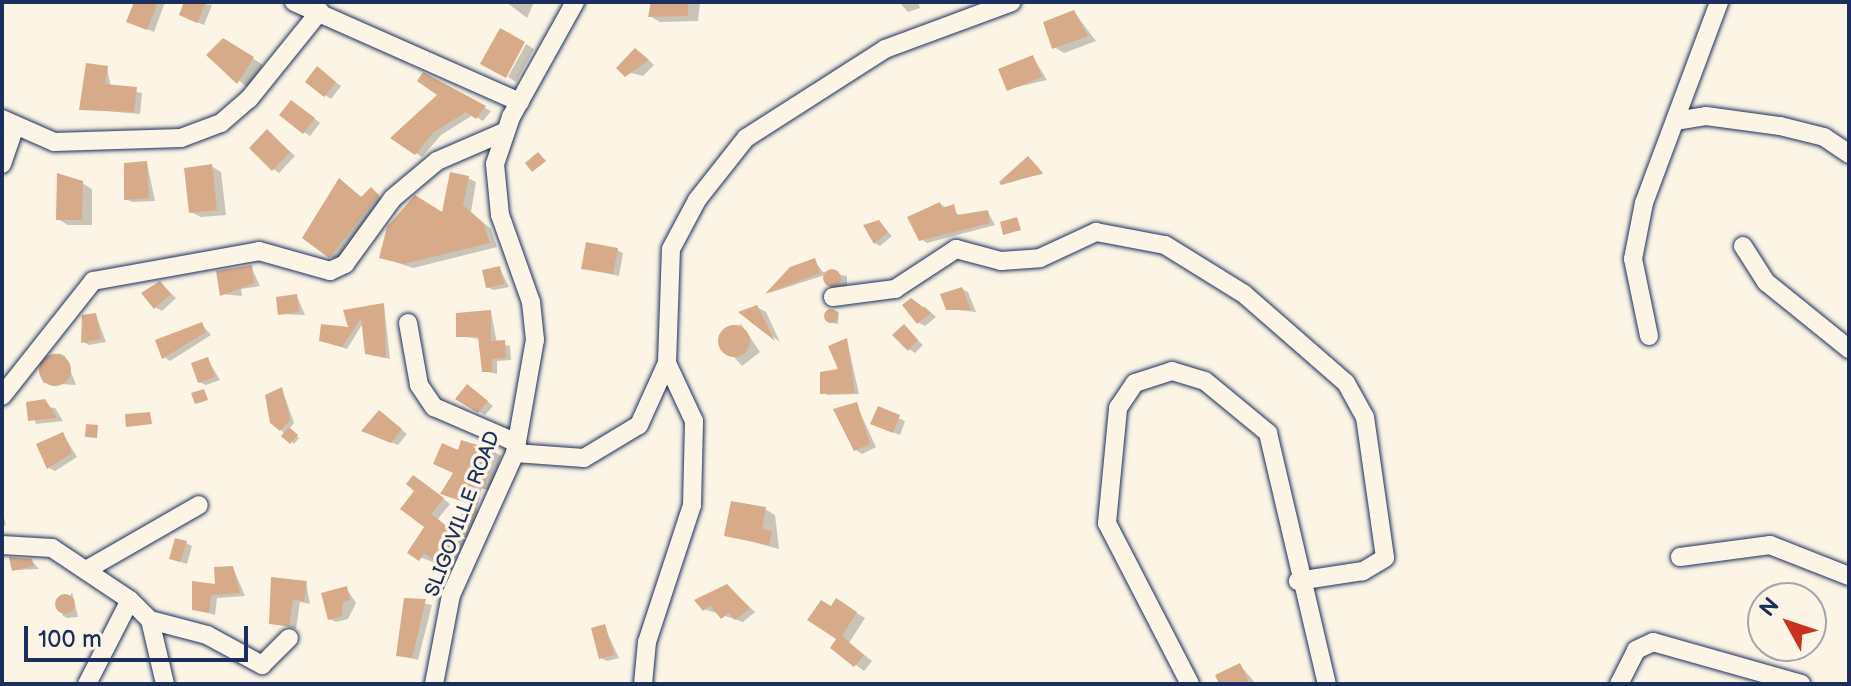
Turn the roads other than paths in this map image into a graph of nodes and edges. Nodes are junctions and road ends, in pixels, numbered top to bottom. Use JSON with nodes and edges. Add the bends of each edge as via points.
{"nodes":[{"id":1,"x":294,"y":2,"type":"edge"},
{"id":2,"x":575,"y":2,"type":"edge"},
{"id":3,"x":1012,"y":2,"type":"edge"},
{"id":4,"x":1719,"y":2,"type":"edge"},
{"id":5,"x":320,"y":11,"type":"junction"},
{"id":6,"x":520,"y":102,"type":"junction"},
{"id":7,"x":1675,"y":121,"type":"junction"},
{"id":8,"x":8,"y":123,"type":"edge"},
{"id":9,"x":504,"y":132,"type":"junction"},
{"id":10,"x":1849,"y":154,"type":"edge"},
{"id":11,"x":2,"y":164,"type":"edge"},
{"id":12,"x":1743,"y":246,"type":"dead end"},
{"id":13,"x":833,"y":297,"type":"dead end"},
{"id":14,"x":408,"y":323,"type":"dead end"},
{"id":15,"x":1649,"y":336,"type":"dead end"},
{"id":16,"x":1849,"y":349,"type":"edge"},
{"id":17,"x":667,"y":363,"type":"junction"},
{"id":18,"x":2,"y":396,"type":"edge"},
{"id":19,"x":516,"y":448,"type":"junction"},
{"id":20,"x":199,"y":505,"type":"dead end"},
{"id":21,"x":2,"y":545,"type":"edge"},
{"id":22,"x":1680,"y":557,"type":"dead end"},
{"id":23,"x":86,"y":570,"type":"junction"},
{"id":24,"x":1849,"y":576,"type":"edge"},
{"id":25,"x":1298,"y":581,"type":"junction"},
{"id":26,"x":130,"y":600,"type":"junction"},
{"id":27,"x":150,"y":620,"type":"junction"},
{"id":28,"x":289,"y":638,"type":"dead end"},
{"id":29,"x":87,"y":684,"type":"edge"},
{"id":30,"x":165,"y":684,"type":"edge"},
{"id":31,"x":434,"y":684,"type":"edge"},
{"id":32,"x":643,"y":684,"type":"edge"},
{"id":33,"x":1190,"y":684,"type":"edge"},
{"id":34,"x":1327,"y":684,"type":"edge"},
{"id":35,"x":1619,"y":684,"type":"edge"},
{"id":36,"x":1801,"y":684,"type":"edge"}],
"edges":[{"from":1,"to":5,"type":"street"},
{"from":2,"to":6,"type":"street","name":"SLIGOVILLE ROAD"},
{"from":3,"to":17,"type":"street","via":[[885,49],[746,138],[697,200],[671,249]]},
{"from":4,"to":7,"type":"street"},
{"from":5,"to":6,"type":"street"},
{"from":5,"to":8,"type":"street","via":[[221,123],[181,138],[54,142]]},
{"from":6,"to":9,"type":"street","name":"SLIGOVILLE ROAD"},
{"from":7,"to":10,"type":"street","via":[[1706,116],[1780,126],[1824,137]]},
{"from":7,"to":15,"type":"street","via":[[1644,203],[1633,259]]},
{"from":8,"to":11,"type":"street"},
{"from":9,"to":18,"type":"street","via":[[437,161],[393,198],[345,264],[330,271],[259,251],[93,281]]},
{"from":9,"to":19,"type":"street","name":"SLIGOVILLE ROAD","via":[[494,189],[531,302],[535,340]]},
{"from":12,"to":16,"type":"street","via":[[1766,282]]},
{"from":13,"to":25,"type":"street","via":[[895,289],[956,249],[1001,261],[1040,258],[1096,232],[1133,234],[1178,253],[1244,294],[1346,383],[1365,417],[1385,558],[1363,571]]},
{"from":14,"to":19,"type":"street","via":[[419,385],[434,407]]},
{"from":17,"to":19,"type":"street","via":[[639,425],[616,444],[584,458]]},
{"from":17,"to":32,"type":"street","via":[[694,421],[692,505],[647,642]]},
{"from":19,"to":31,"type":"street","name":"SLIGOVILLE ROAD","via":[[451,595]]},
{"from":20,"to":23,"type":"street"},
{"from":21,"to":23,"type":"street","via":[[52,548]]},
{"from":22,"to":24,"type":"street","via":[[1770,545]]},
{"from":23,"to":26,"type":"street"},
{"from":25,"to":33,"type":"street","via":[[1258,419],[1189,372],[1135,383],[1118,408],[1107,523]]},
{"from":25,"to":34,"type":"street"},
{"from":26,"to":27,"type":"street"},
{"from":26,"to":29,"type":"street"},
{"from":27,"to":28,"type":"street","via":[[207,635],[262,665]]},
{"from":27,"to":30,"type":"street"},
{"from":35,"to":36,"type":"street","via":[[1636,650],[1653,642]]}]}
